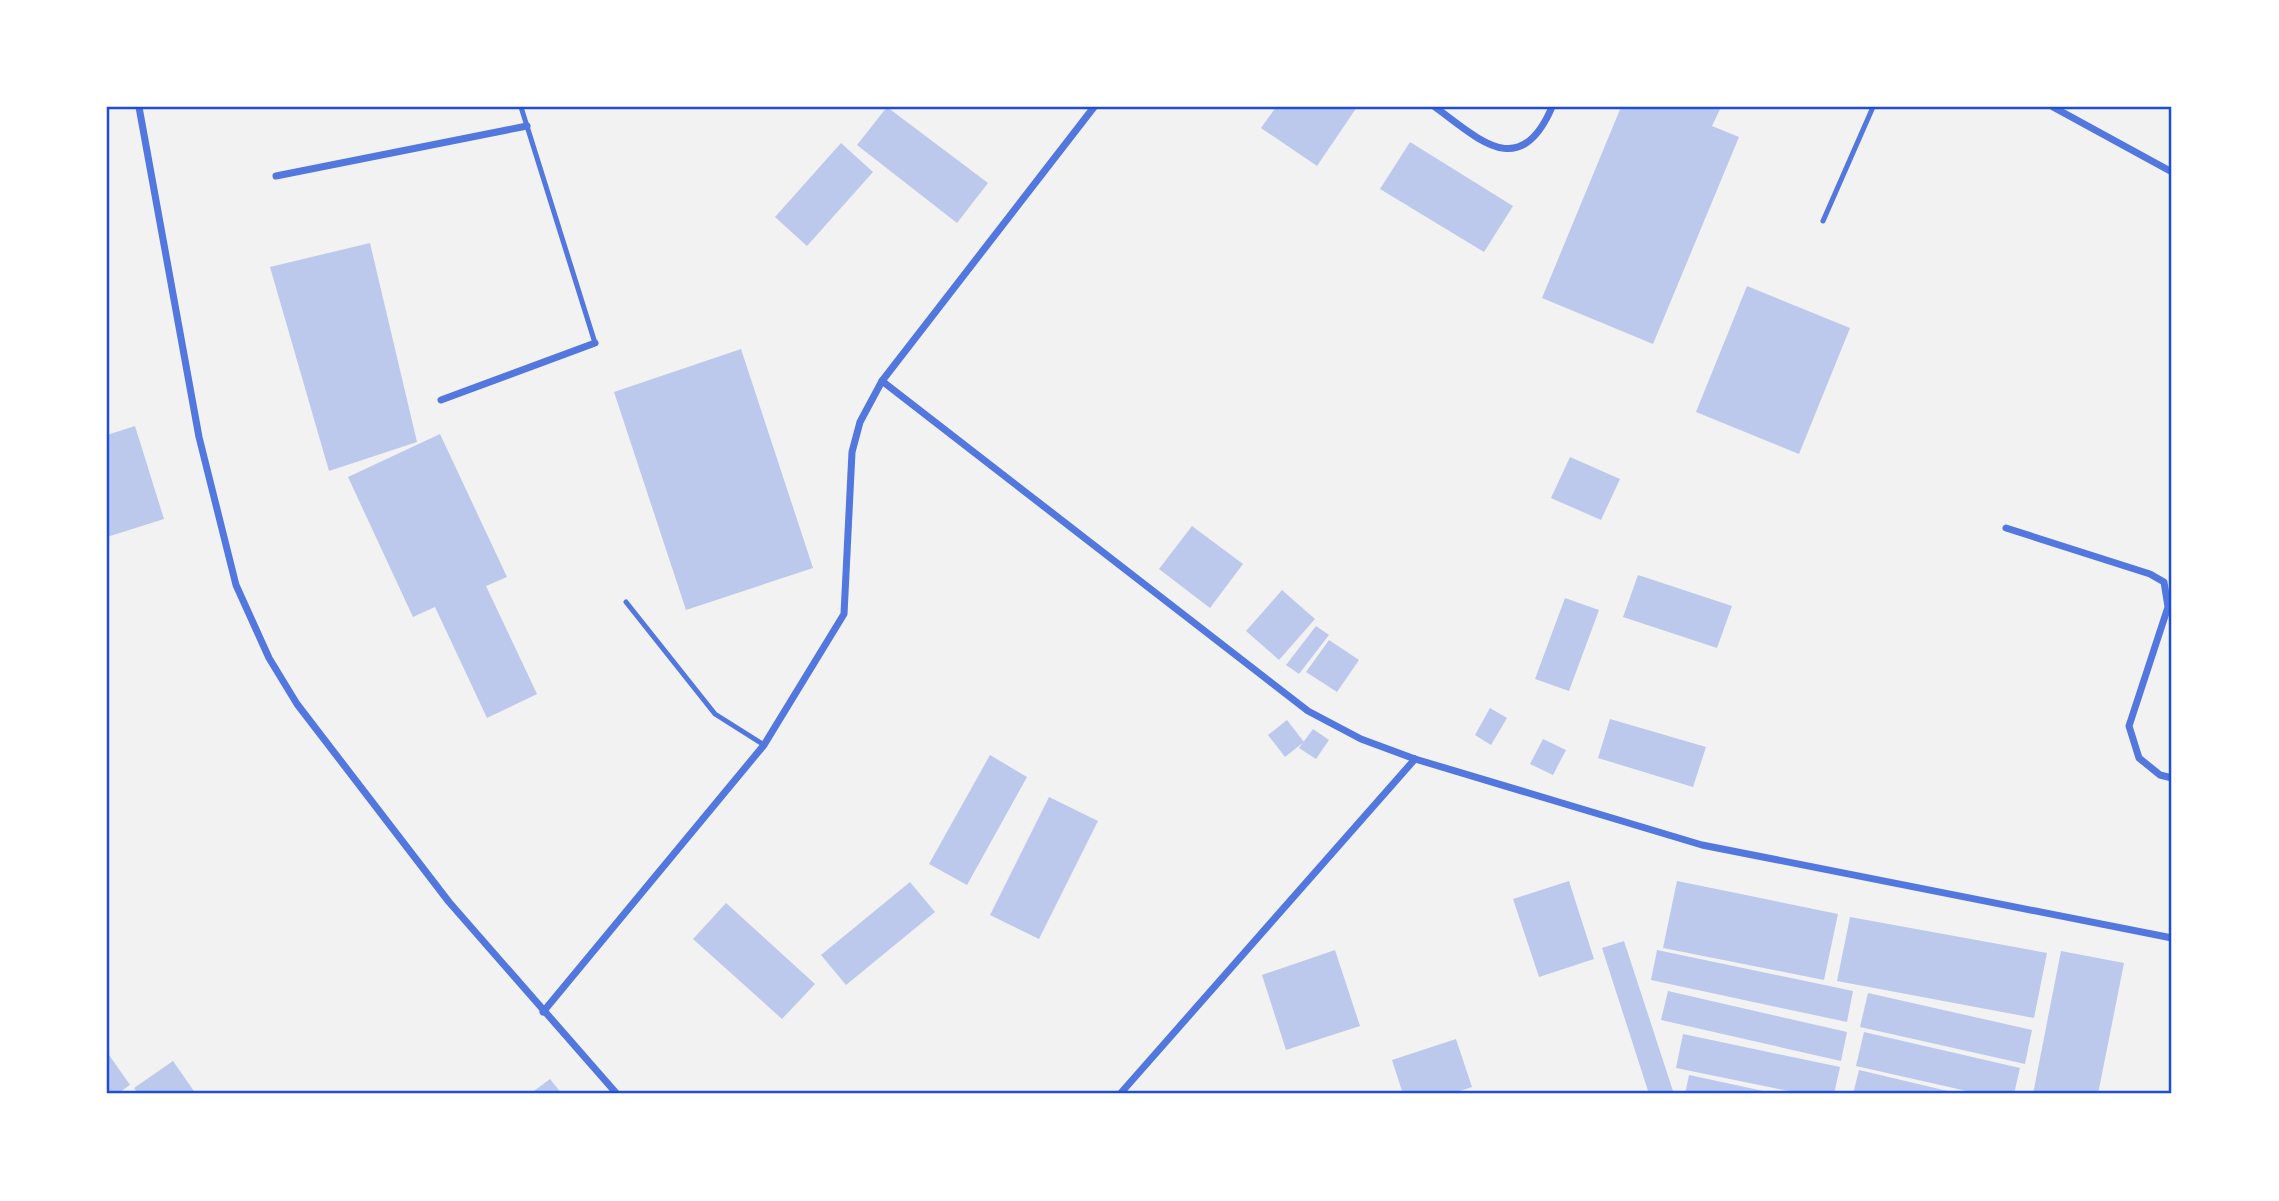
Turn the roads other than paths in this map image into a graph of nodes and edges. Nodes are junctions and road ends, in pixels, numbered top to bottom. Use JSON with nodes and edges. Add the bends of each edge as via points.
{"nodes":[{"id":1,"x":139,"y":107,"type":"edge"},
{"id":2,"x":522,"y":107,"type":"edge"},
{"id":3,"x":1094,"y":107,"type":"edge"},
{"id":4,"x":1435,"y":107,"type":"edge"},
{"id":5,"x":1552,"y":107,"type":"edge"},
{"id":6,"x":1873,"y":107,"type":"edge"},
{"id":7,"x":2053,"y":107,"type":"edge"},
{"id":8,"x":527,"y":126,"type":"junction"},
{"id":9,"x":2172,"y":172,"type":"edge"},
{"id":10,"x":276,"y":176,"type":"dead end"},
{"id":11,"x":1823,"y":221,"type":"dead end"},
{"id":12,"x":595,"y":343,"type":"joint"},
{"id":13,"x":882,"y":381,"type":"junction"},
{"id":14,"x":441,"y":400,"type":"dead end"},
{"id":15,"x":2006,"y":528,"type":"dead end"},
{"id":16,"x":626,"y":602,"type":"dead end"},
{"id":17,"x":764,"y":745,"type":"junction"},
{"id":18,"x":1415,"y":759,"type":"junction"},
{"id":19,"x":2172,"y":778,"type":"edge"},
{"id":20,"x":2172,"y":938,"type":"edge"},
{"id":21,"x":543,"y":1012,"type":"junction"},
{"id":22,"x":617,"y":1094,"type":"edge"},
{"id":23,"x":1120,"y":1094,"type":"edge"}],
"edges":[{"from":1,"to":21,"type":"street","via":[[199,438],[236,585],[269,658],[297,704],[449,902]]},
{"from":2,"to":8,"type":"lane"},
{"from":3,"to":13,"type":"street"},
{"from":4,"to":5,"type":"street","via":[[1492,148],[1511,149],[1543,128]]},
{"from":6,"to":11,"type":"lane"},
{"from":7,"to":9,"type":"street"},
{"from":8,"to":10,"type":"street"},
{"from":8,"to":12,"type":"lane"},
{"from":12,"to":14,"type":"street"},
{"from":13,"to":17,"type":"street","via":[[860,422],[852,452],[844,614]]},
{"from":13,"to":18,"type":"street","via":[[1308,711],[1361,739]]},
{"from":15,"to":19,"type":"street","via":[[2164,582],[2168,607],[2129,726],[2139,758],[2160,775]]},
{"from":16,"to":17,"type":"lane","via":[[715,714]]},
{"from":17,"to":21,"type":"street"},
{"from":18,"to":20,"type":"street","via":[[1702,845]]},
{"from":18,"to":23,"type":"street"},
{"from":21,"to":22,"type":"street"}]}
